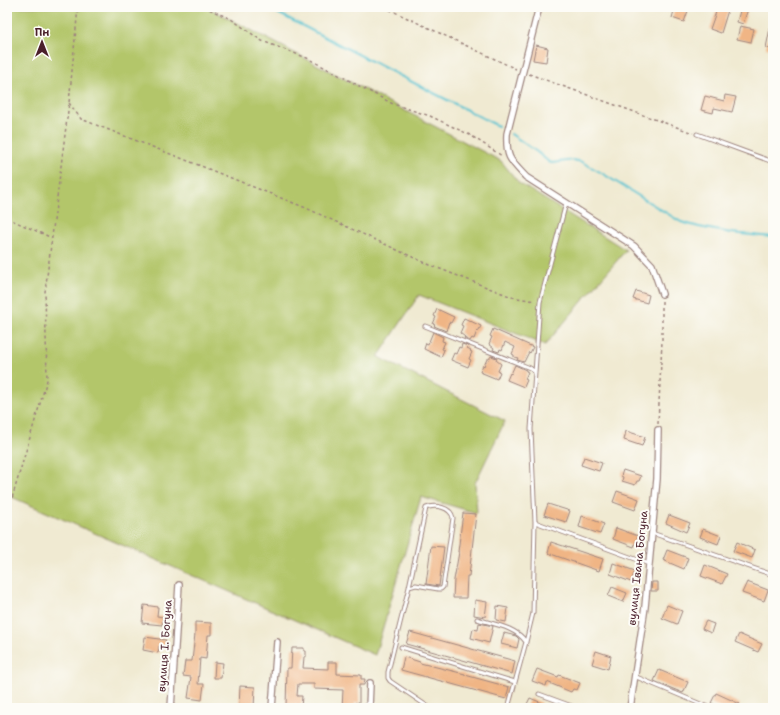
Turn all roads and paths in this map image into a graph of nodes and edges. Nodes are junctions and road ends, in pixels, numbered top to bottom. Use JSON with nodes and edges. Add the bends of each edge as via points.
{"nodes":[{"id":1,"x":78,"y":7,"type":"edge"},
{"id":2,"x":204,"y":7,"type":"edge"},
{"id":3,"x":384,"y":7,"type":"edge"},
{"id":4,"x":539,"y":7,"type":"edge"},
{"id":5,"x":522,"y":71,"type":"junction"},
{"id":6,"x":69,"y":103,"type":"junction"},
{"id":7,"x":697,"y":134,"type":"joint"},
{"id":8,"x":773,"y":162,"type":"edge"},
{"id":9,"x":512,"y":163,"type":"junction"},
{"id":10,"x":566,"y":203,"type":"junction"},
{"id":11,"x":7,"y":218,"type":"edge"},
{"id":12,"x":52,"y":238,"type":"junction"},
{"id":13,"x":662,"y":294,"type":"joint"},
{"id":14,"x":540,"y":302,"type":"junction"},
{"id":15,"x":425,"y":326,"type":"dead end"},
{"id":16,"x":535,"y":372,"type":"junction"},
{"id":17,"x":658,"y":430,"type":"joint"},
{"id":18,"x":7,"y":504,"type":"edge"},
{"id":19,"x":10,"y":505,"type":"junction"},
{"id":20,"x":535,"y":522,"type":"junction"},
{"id":21,"x":652,"y":533,"type":"junction"},
{"id":22,"x":649,"y":564,"type":"junction"},
{"id":23,"x":773,"y":575,"type":"edge"},
{"id":24,"x":179,"y":585,"type":"dead end"},
{"id":25,"x":7,"y":587,"type":"edge"},
{"id":26,"x":409,"y":587,"type":"junction"},
{"id":27,"x":477,"y":619,"type":"dead end"},
{"id":28,"x":277,"y":642,"type":"dead end"},
{"id":29,"x":526,"y":642,"type":"junction"},
{"id":30,"x":401,"y":647,"type":"dead end"},
{"id":31,"x":634,"y":676,"type":"junction"},
{"id":32,"x":515,"y":682,"type":"junction"},
{"id":33,"x":370,"y":683,"type":"dead end"},
{"id":34,"x":539,"y":694,"type":"dead end"},
{"id":35,"x":171,"y":708,"type":"edge"},
{"id":36,"x":272,"y":708,"type":"edge"},
{"id":37,"x":369,"y":708,"type":"edge"},
{"id":38,"x":430,"y":708,"type":"edge"},
{"id":39,"x":508,"y":708,"type":"edge"},
{"id":40,"x":577,"y":708,"type":"edge"},
{"id":41,"x":630,"y":708,"type":"edge"},
{"id":42,"x":710,"y":708,"type":"edge"}],
"edges":[{"from":1,"to":6,"type":"path"},
{"from":2,"to":9,"type":"path","via":[[231,19],[262,41],[307,58],[393,104],[430,116],[470,135]]},
{"from":3,"to":5,"type":"path"},
{"from":4,"to":5,"type":"street"},
{"from":5,"to":7,"type":"path"},
{"from":5,"to":9,"type":"street","via":[[507,134],[506,148]]},
{"from":6,"to":12,"type":"path"},
{"from":6,"to":14,"type":"path","via":[[81,119],[306,208],[430,264],[512,297]]},
{"from":7,"to":8,"type":"lane"},
{"from":9,"to":10,"type":"street","via":[[526,178]]},
{"from":10,"to":13,"type":"street","via":[[634,246],[652,265]]},
{"from":10,"to":14,"type":"lane"},
{"from":11,"to":12,"type":"path"},
{"from":12,"to":19,"type":"path","via":[[45,292],[47,380]]},
{"from":13,"to":17,"type":"path"},
{"from":14,"to":16,"type":"lane"},
{"from":15,"to":16,"type":"lane"},
{"from":16,"to":20,"type":"lane","via":[[531,429]]},
{"from":17,"to":21,"type":"street","name":"вулиця Івана Богуна"},
{"from":18,"to":19,"type":"path"},
{"from":19,"to":25,"type":"path"},
{"from":20,"to":22,"type":"lane"},
{"from":20,"to":29,"type":"lane","via":[[533,613]]},
{"from":21,"to":22,"type":"street","name":"вулиця Івана Богуна"},
{"from":21,"to":23,"type":"lane"},
{"from":22,"to":31,"type":"street","name":"вулиця Івана Богуна"},
{"from":24,"to":35,"type":"street","name":"вулиця І. Богуна"},
{"from":26,"to":26,"type":"lane","via":[[416,585],[438,590],[443,587],[453,518],[452,514],[442,507],[426,508]]},
{"from":26,"to":38,"type":"lane","via":[[388,678]]},
{"from":27,"to":29,"type":"lane","via":[[505,627],[519,634]]},
{"from":28,"to":36,"type":"street"},
{"from":29,"to":32,"type":"lane"},
{"from":30,"to":32,"type":"lane"},
{"from":31,"to":41,"type":"street","name":"вулиця Івана Богуна"},
{"from":31,"to":42,"type":"lane"},
{"from":32,"to":39,"type":"lane"},
{"from":33,"to":37,"type":"street"},
{"from":34,"to":40,"type":"lane"}]}
